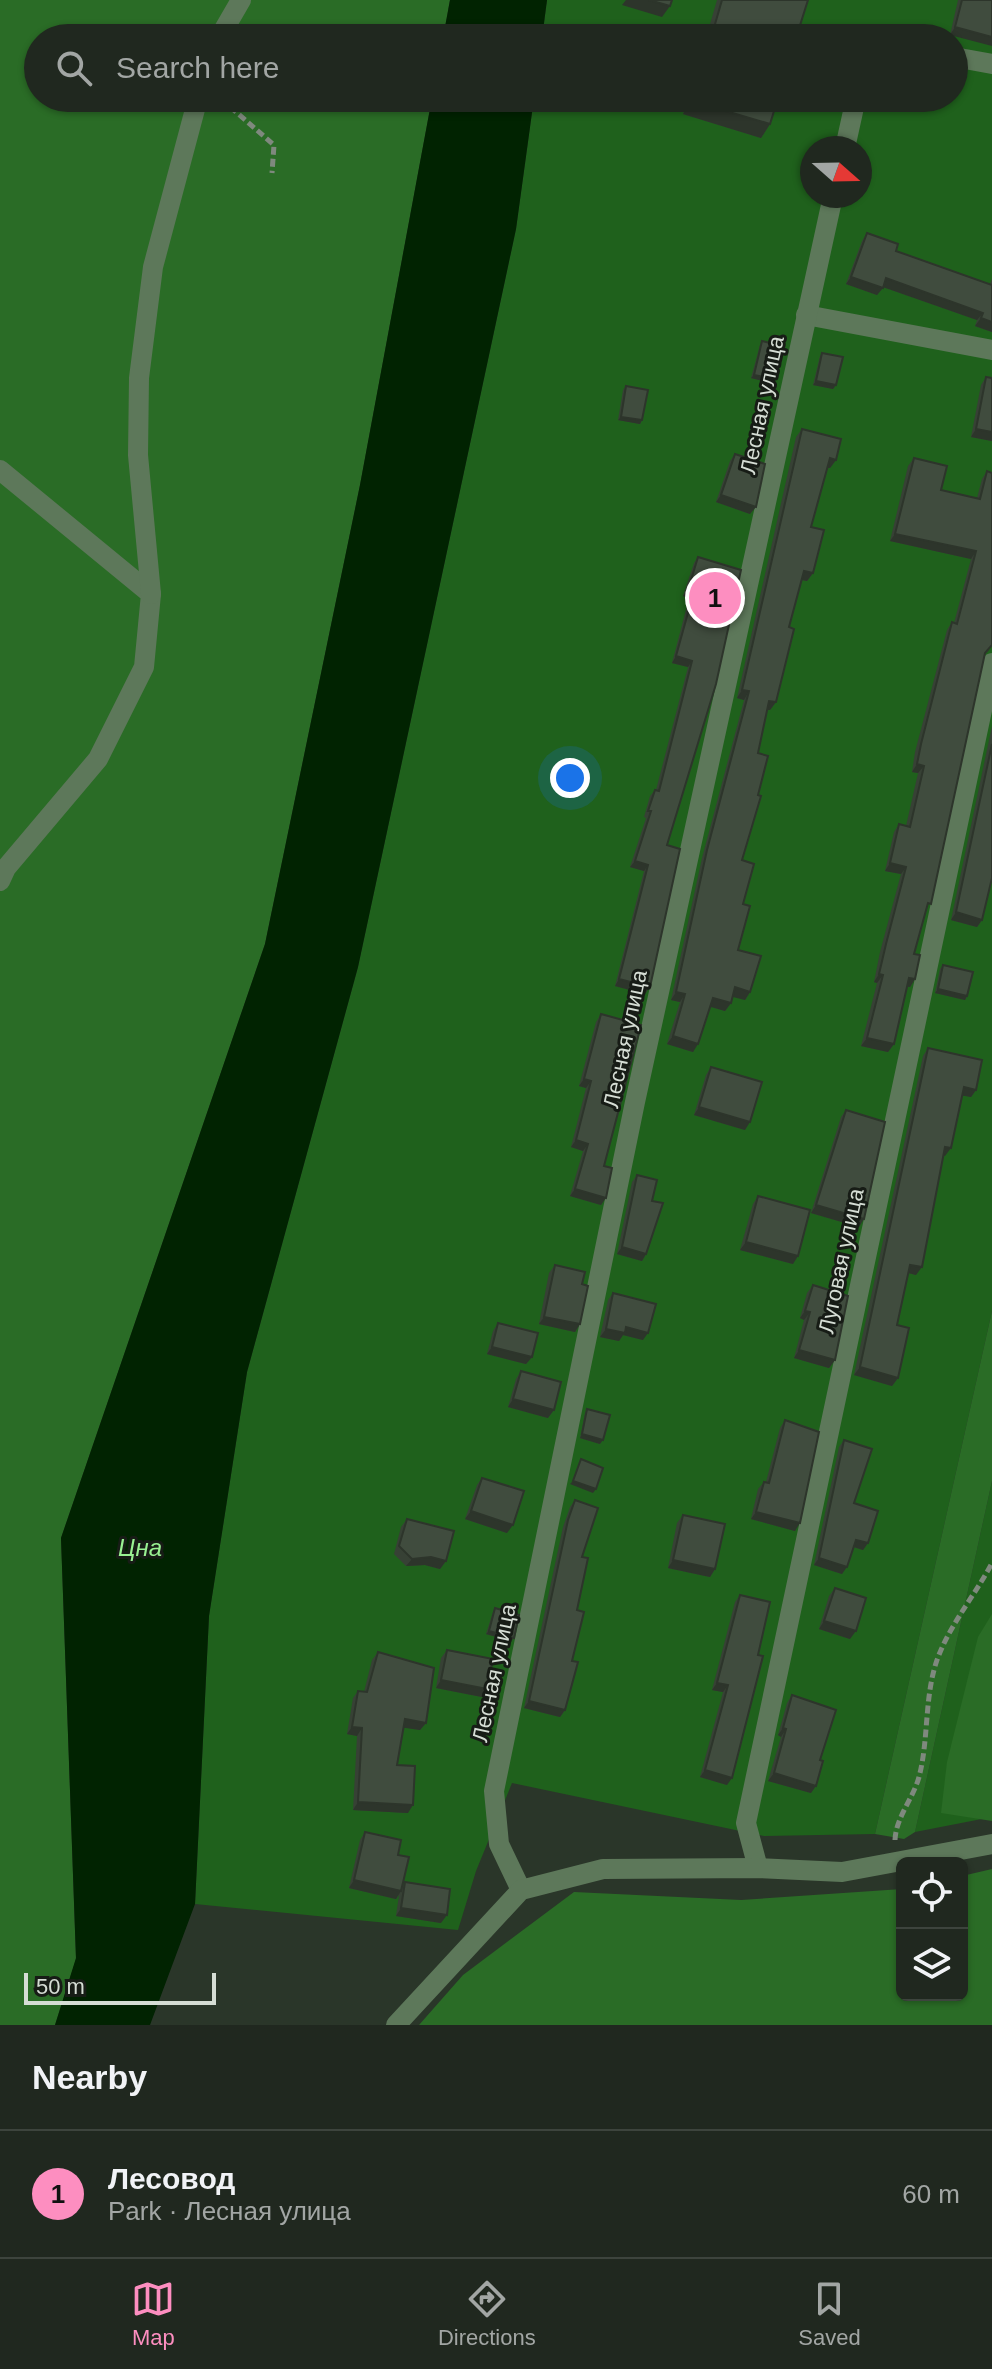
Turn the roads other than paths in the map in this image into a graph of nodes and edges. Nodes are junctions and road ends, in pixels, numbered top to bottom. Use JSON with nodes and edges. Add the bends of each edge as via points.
{"nodes":[{"id":1,"x":241,"y":0,"type":"edge"},
{"id":2,"x":227,"y":24,"type":"edge"},
{"id":3,"x":968,"y":60,"type":"edge"},
{"id":4,"x":992,"y":64,"type":"edge"},
{"id":5,"x":194,"y":112,"type":"edge"},
{"id":6,"x":853,"y":112,"type":"edge"},
{"id":7,"x":848,"y":136,"type":"edge"},
{"id":8,"x":830,"y":208,"type":"edge"},
{"id":9,"x":806,"y":315,"type":"junction"},
{"id":10,"x":992,"y":350,"type":"edge"},
{"id":11,"x":0,"y":470,"type":"edge"},
{"id":12,"x":151,"y":594,"type":"junction"},
{"id":13,"x":992,"y":663,"type":"edge"},
{"id":14,"x":0,"y":881,"type":"edge"},
{"id":15,"x":992,"y":1844,"type":"edge"},
{"id":16,"x":758,"y":1868,"type":"junction"},
{"id":17,"x":521,"y":1890,"type":"junction"},
{"id":18,"x":396,"y":2025,"type":"edge"}],
"edges":[{"from":1,"to":2,"type":"street"},
{"from":3,"to":4,"type":"street"},
{"from":5,"to":12,"type":"street","via":[[153,267],[139,378],[138,455]]},
{"from":6,"to":7,"type":"street"},
{"from":8,"to":9,"type":"street","name":"Лесная улица"},
{"from":9,"to":10,"type":"street"},
{"from":9,"to":17,"type":"street","name":"Лесная улица","via":[[494,1791],[499,1844]]},
{"from":11,"to":12,"type":"street"},
{"from":12,"to":14,"type":"street","via":[[144,667],[98,759]]},
{"from":13,"to":16,"type":"street","name":"Луговая улица","via":[[746,1823]]},
{"from":15,"to":16,"type":"street","via":[[842,1872]]},
{"from":16,"to":17,"type":"street","via":[[603,1869]]},
{"from":17,"to":18,"type":"street"}]}
